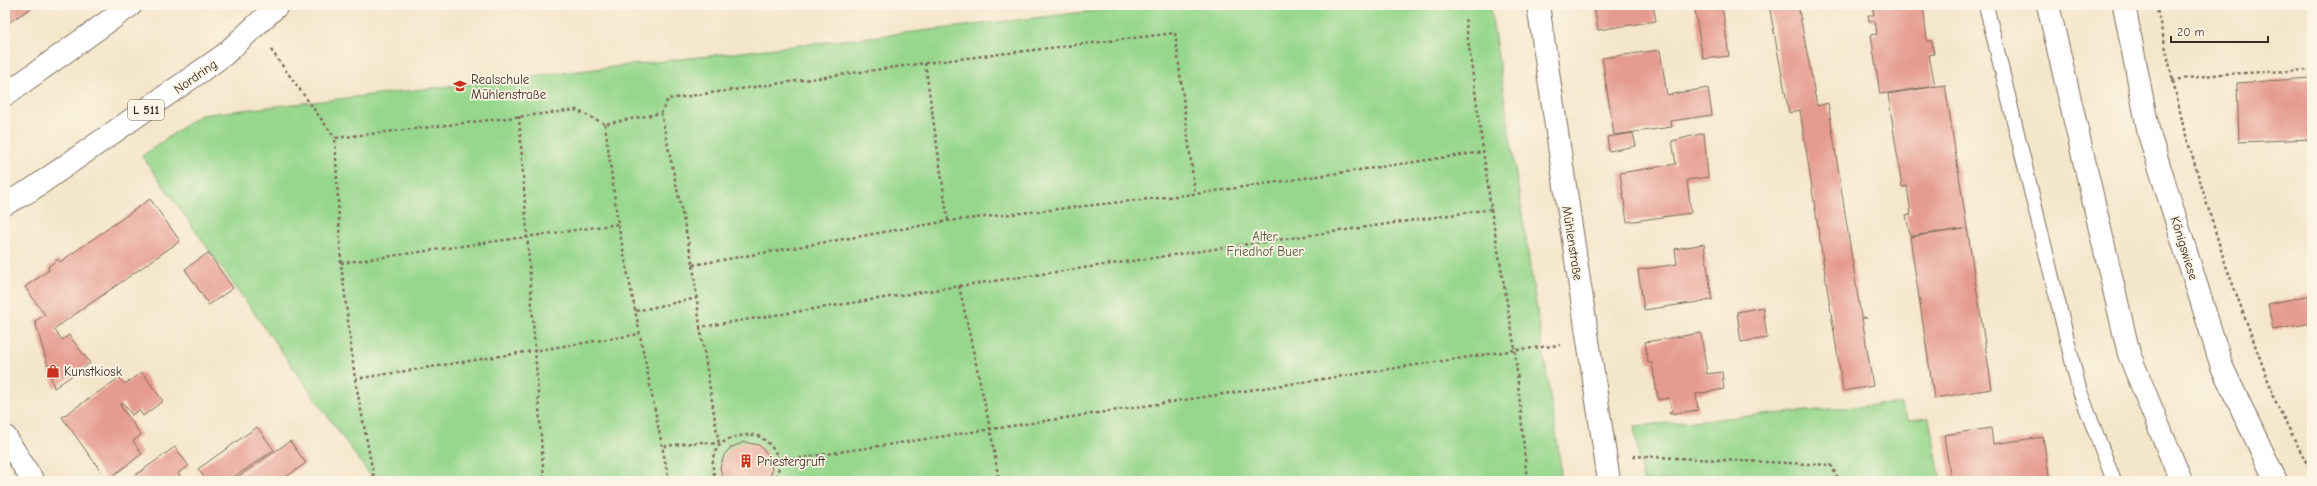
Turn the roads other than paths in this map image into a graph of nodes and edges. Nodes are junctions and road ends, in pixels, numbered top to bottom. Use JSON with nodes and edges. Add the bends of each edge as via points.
{"nodes":[{"id":1,"x":131,"y":5,"type":"edge"},
{"id":2,"x":278,"y":5,"type":"edge"},
{"id":3,"x":1538,"y":5,"type":"edge"},
{"id":4,"x":1986,"y":5,"type":"edge"},
{"id":5,"x":2048,"y":5,"type":"edge"},
{"id":6,"x":2124,"y":5,"type":"edge"},
{"id":7,"x":5,"y":95,"type":"edge"},
{"id":8,"x":5,"y":204,"type":"edge"},
{"id":9,"x":5,"y":436,"type":"edge"},
{"id":10,"x":33,"y":481,"type":"edge"},
{"id":11,"x":1609,"y":481,"type":"edge"},
{"id":12,"x":2114,"y":481,"type":"edge"},
{"id":13,"x":2181,"y":481,"type":"edge"},
{"id":14,"x":2276,"y":481,"type":"edge"}],
"edges":[{"from":1,"to":7,"type":"main road"},
{"from":2,"to":8,"type":"main road","name":"Nordring","number":"L 511","via":[[224,55],[31,190]]},
{"from":3,"to":11,"type":"main road","name":"Mühlenstraße"},
{"from":4,"to":12,"type":"lane","via":[[2080,389]]},
{"from":5,"to":13,"type":"main road","via":[[2129,354]]},
{"from":6,"to":14,"type":"main road","name":"Königswiese","via":[[2150,134],[2222,367]]},
{"from":9,"to":10,"type":"main road"}]}
